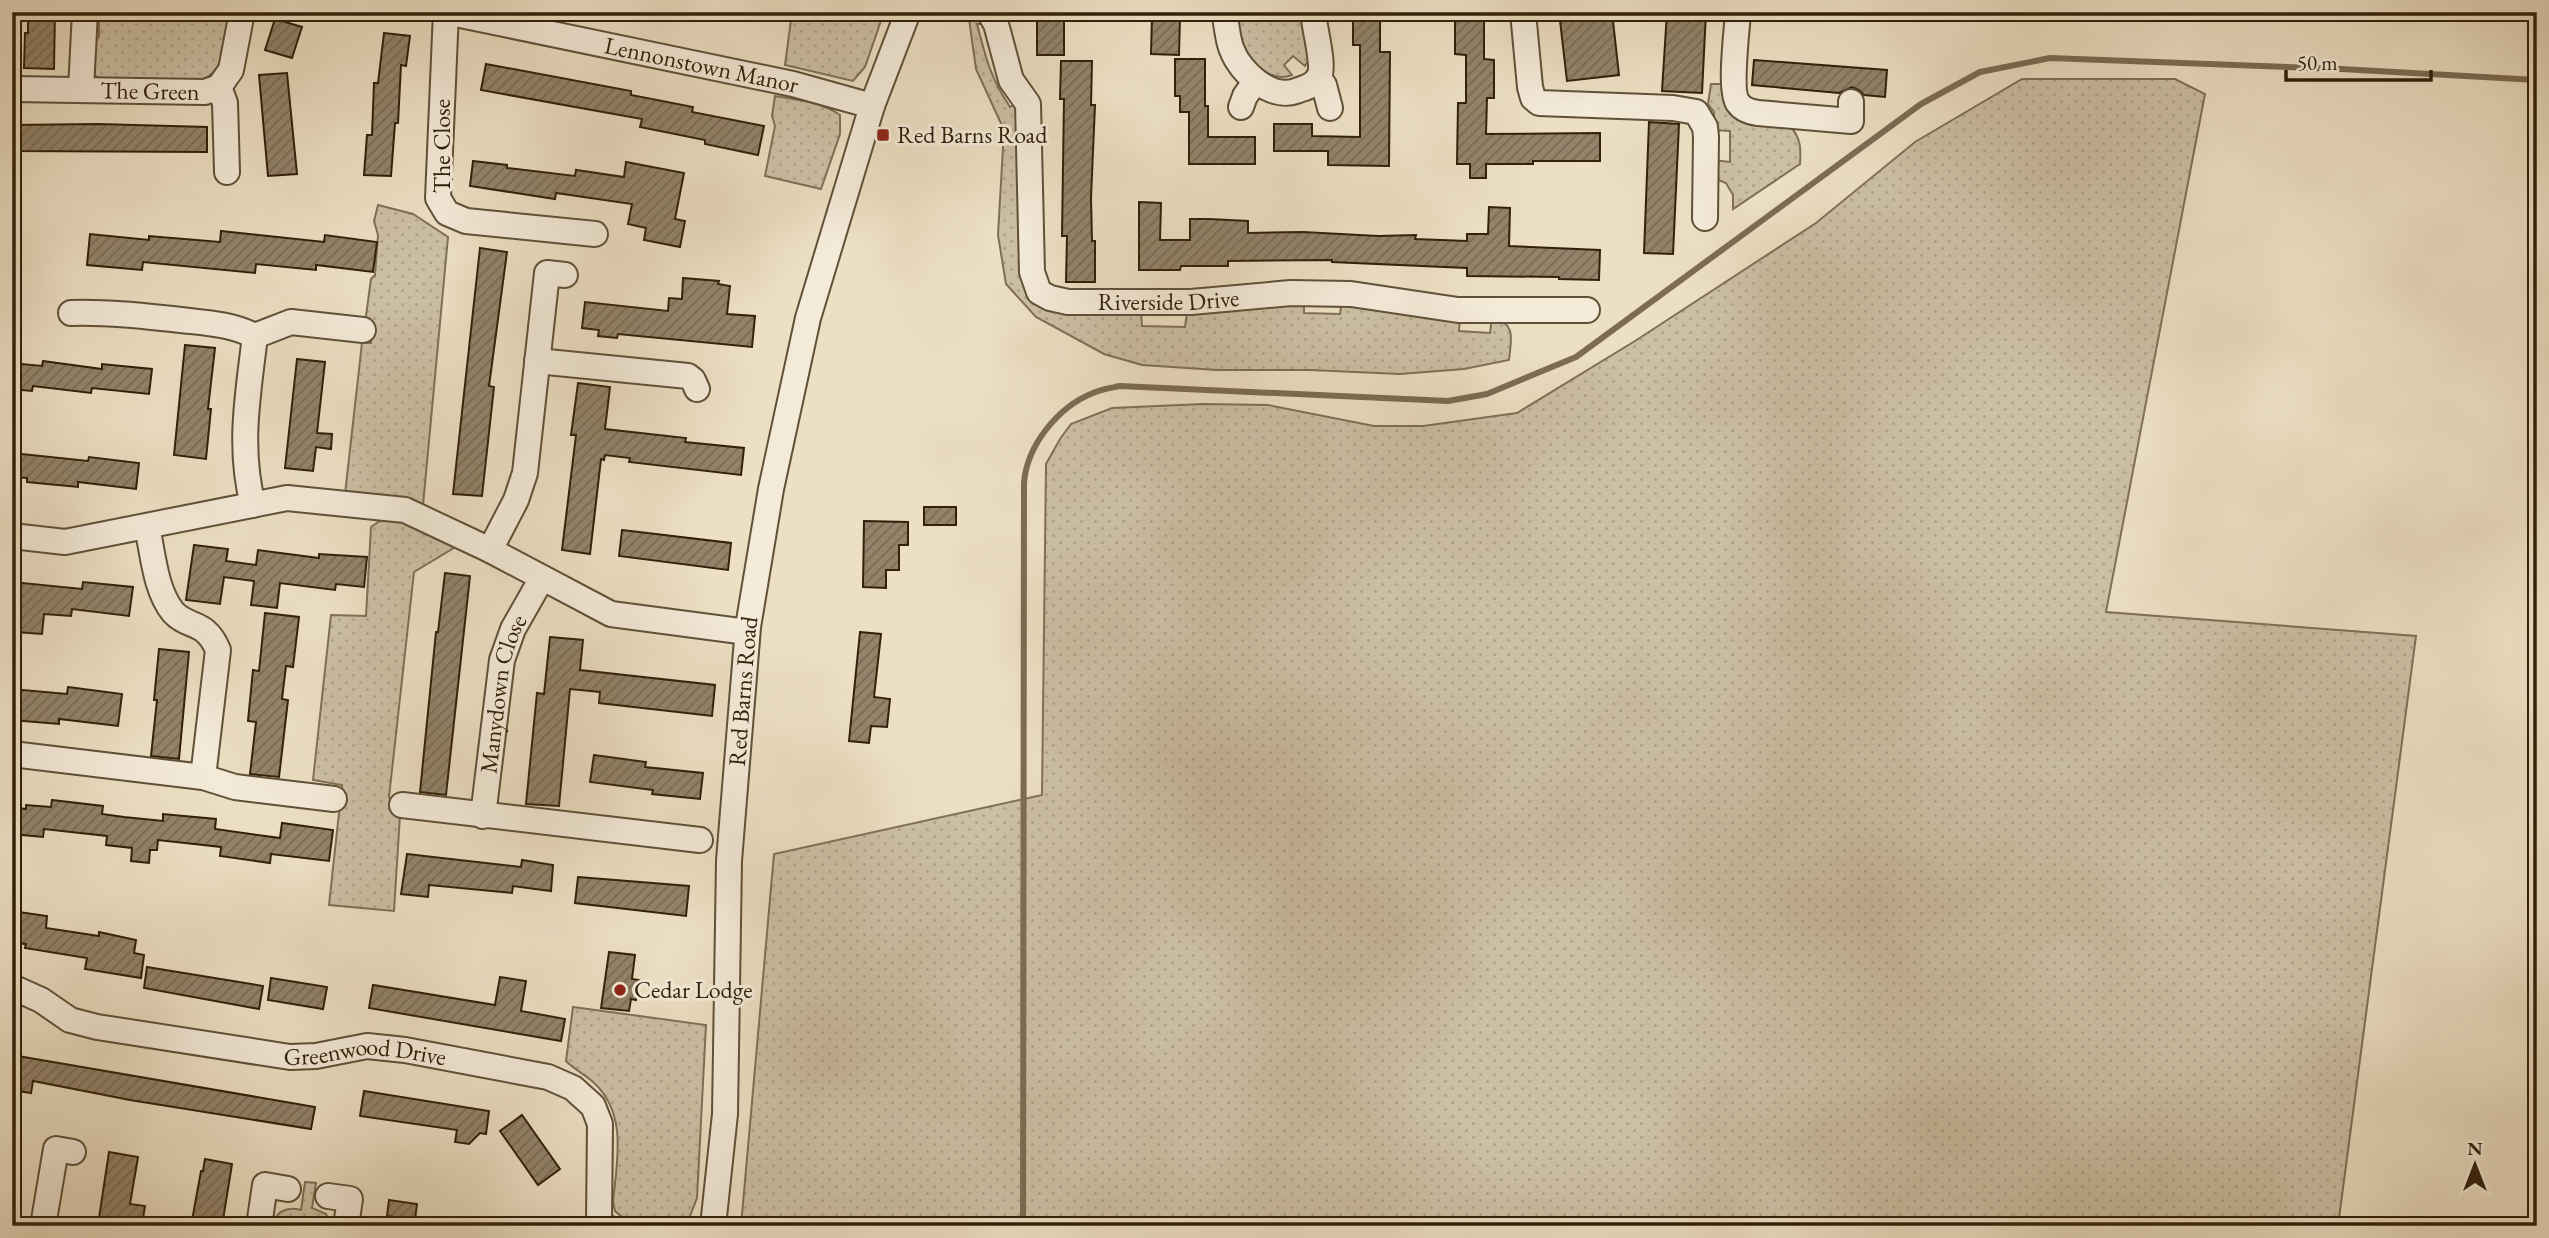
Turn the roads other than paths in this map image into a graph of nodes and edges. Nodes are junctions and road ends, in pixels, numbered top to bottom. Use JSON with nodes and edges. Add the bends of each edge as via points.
{"nodes":[{"id":1,"x":85,"y":12,"type":"edge"},
{"id":2,"x":242,"y":12,"type":"edge"},
{"id":3,"x":446,"y":12,"type":"edge"},
{"id":4,"x":908,"y":12,"type":"edge"},
{"id":5,"x":989,"y":12,"type":"edge"},
{"id":6,"x":1224,"y":12,"type":"edge"},
{"id":7,"x":1313,"y":12,"type":"edge"},
{"id":8,"x":1523,"y":12,"type":"edge"},
{"id":9,"x":1738,"y":12,"type":"edge"},
{"id":10,"x":548,"y":23,"type":"edge"},
{"id":11,"x":1318,"y":78,"type":"junction"},
{"id":12,"x":1255,"y":82,"type":"junction"},
{"id":13,"x":219,"y":87,"type":"junction"},
{"id":14,"x":12,"y":89,"type":"edge"},
{"id":15,"x":81,"y":89,"type":"junction"},
{"id":16,"x":1851,"y":102,"type":"dead end"},
{"id":17,"x":872,"y":106,"type":"junction"},
{"id":18,"x":1241,"y":107,"type":"dead end"},
{"id":19,"x":1330,"y":108,"type":"dead end"},
{"id":20,"x":227,"y":172,"type":"dead end"},
{"id":21,"x":1705,"y":218,"type":"dead end"},
{"id":22,"x":595,"y":234,"type":"dead end"},
{"id":23,"x":565,"y":275,"type":"dead end"},
{"id":24,"x":1587,"y":310,"type":"dead end"},
{"id":25,"x":71,"y":313,"type":"dead end"},
{"id":26,"x":363,"y":330,"type":"dead end"},
{"id":27,"x":256,"y":337,"type":"junction"},
{"id":28,"x":537,"y":361,"type":"junction"},
{"id":29,"x":696,"y":389,"type":"dead end"},
{"id":30,"x":253,"y":505,"type":"junction"},
{"id":31,"x":147,"y":527,"type":"junction"},
{"id":32,"x":12,"y":536,"type":"edge"},
{"id":33,"x":490,"y":550,"type":"junction"},
{"id":34,"x":542,"y":578,"type":"junction"},
{"id":35,"x":747,"y":632,"type":"junction"},
{"id":36,"x":12,"y":754,"type":"edge"},
{"id":37,"x":203,"y":777,"type":"junction"},
{"id":38,"x":334,"y":799,"type":"dead end"},
{"id":39,"x":402,"y":805,"type":"dead end"},
{"id":40,"x":484,"y":816,"type":"junction"},
{"id":41,"x":700,"y":841,"type":"dead end"},
{"id":42,"x":12,"y":987,"type":"edge"},
{"id":43,"x":73,"y":1152,"type":"dead end"},
{"id":44,"x":288,"y":1189,"type":"dead end"},
{"id":45,"x":328,"y":1196,"type":"dead end"},
{"id":46,"x":598,"y":1224,"type":"edge"},
{"id":47,"x":43,"y":1226,"type":"edge"},
{"id":48,"x":259,"y":1226,"type":"edge"},
{"id":49,"x":346,"y":1226,"type":"edge"},
{"id":50,"x":713,"y":1226,"type":"edge"}],
"edges":[{"from":1,"to":15,"type":"street","name":"The Green"},
{"from":2,"to":13,"type":"street","name":"The Green","via":[[231,70]]},
{"from":3,"to":10,"type":"street","name":"Lennonstown Manor"},
{"from":3,"to":22,"type":"street","name":"The Close","via":[[438,198],[447,213],[466,222]]},
{"from":4,"to":17,"type":"street","name":"Red Barns Road"},
{"from":5,"to":24,"type":"street","name":"Riverside Drive","via":[[1011,80],[1028,104],[1032,272],[1040,292],[1050,298],[1086,303],[1191,302],[1291,293],[1351,294],[1458,310]]},
{"from":6,"to":12,"type":"street","via":[[1232,51]]},
{"from":7,"to":11,"type":"street","via":[[1321,68]]},
{"from":8,"to":21,"type":"street","via":[[1530,87],[1539,103],[1696,112],[1705,127]]},
{"from":9,"to":16,"type":"street","via":[[1734,79],[1740,105],[1758,113],[1851,121]]},
{"from":10,"to":17,"type":"street","name":"Lennonstown Manor","via":[[644,52],[793,83]]},
{"from":11,"to":12,"type":"street","via":[[1290,93]]},
{"from":11,"to":19,"type":"street"},
{"from":12,"to":18,"type":"street"},
{"from":13,"to":15,"type":"street","name":"The Green","via":[[205,92]]},
{"from":13,"to":20,"type":"street","name":"The Green","via":[[225,103]]},
{"from":14,"to":15,"type":"street","name":"The Green"},
{"from":17,"to":35,"type":"street","name":"Red Barns Road","via":[[808,318],[787,407]]},
{"from":23,"to":28,"type":"street","via":[[547,273]]},
{"from":25,"to":27,"type":"street","via":[[111,312],[236,327]]},
{"from":26,"to":27,"type":"street","via":[[291,322]]},
{"from":27,"to":30,"type":"street","via":[[244,447]]},
{"from":28,"to":29,"type":"street","via":[[688,376]]},
{"from":28,"to":33,"type":"street","via":[[525,473]]},
{"from":30,"to":31,"type":"street"},
{"from":30,"to":33,"type":"street","via":[[287,498],[405,510]]},
{"from":31,"to":32,"type":"street","via":[[65,542]]},
{"from":31,"to":37,"type":"street","via":[[162,593],[174,614],[212,636],[218,650]]},
{"from":33,"to":34,"type":"street"},
{"from":34,"to":35,"type":"street","via":[[611,614]]},
{"from":34,"to":40,"type":"street","name":"Manydown Close","via":[[513,629],[502,660]]},
{"from":35,"to":50,"type":"street","name":"Red Barns Road","via":[[729,860],[725,1114]]},
{"from":36,"to":37,"type":"street"},
{"from":37,"to":38,"type":"street","via":[[235,787]]},
{"from":39,"to":40,"type":"street"},
{"from":40,"to":41,"type":"street"},
{"from":42,"to":46,"type":"street","name":"Greenwood Drive","via":[[70,1020],[97,1027],[290,1056],[367,1046],[405,1050],[548,1077],[573,1088],[593,1106],[600,1124]]},
{"from":43,"to":47,"type":"street","via":[[56,1149]]},
{"from":44,"to":48,"type":"street","via":[[265,1185]]},
{"from":45,"to":49,"type":"street","via":[[350,1199]]}]}
